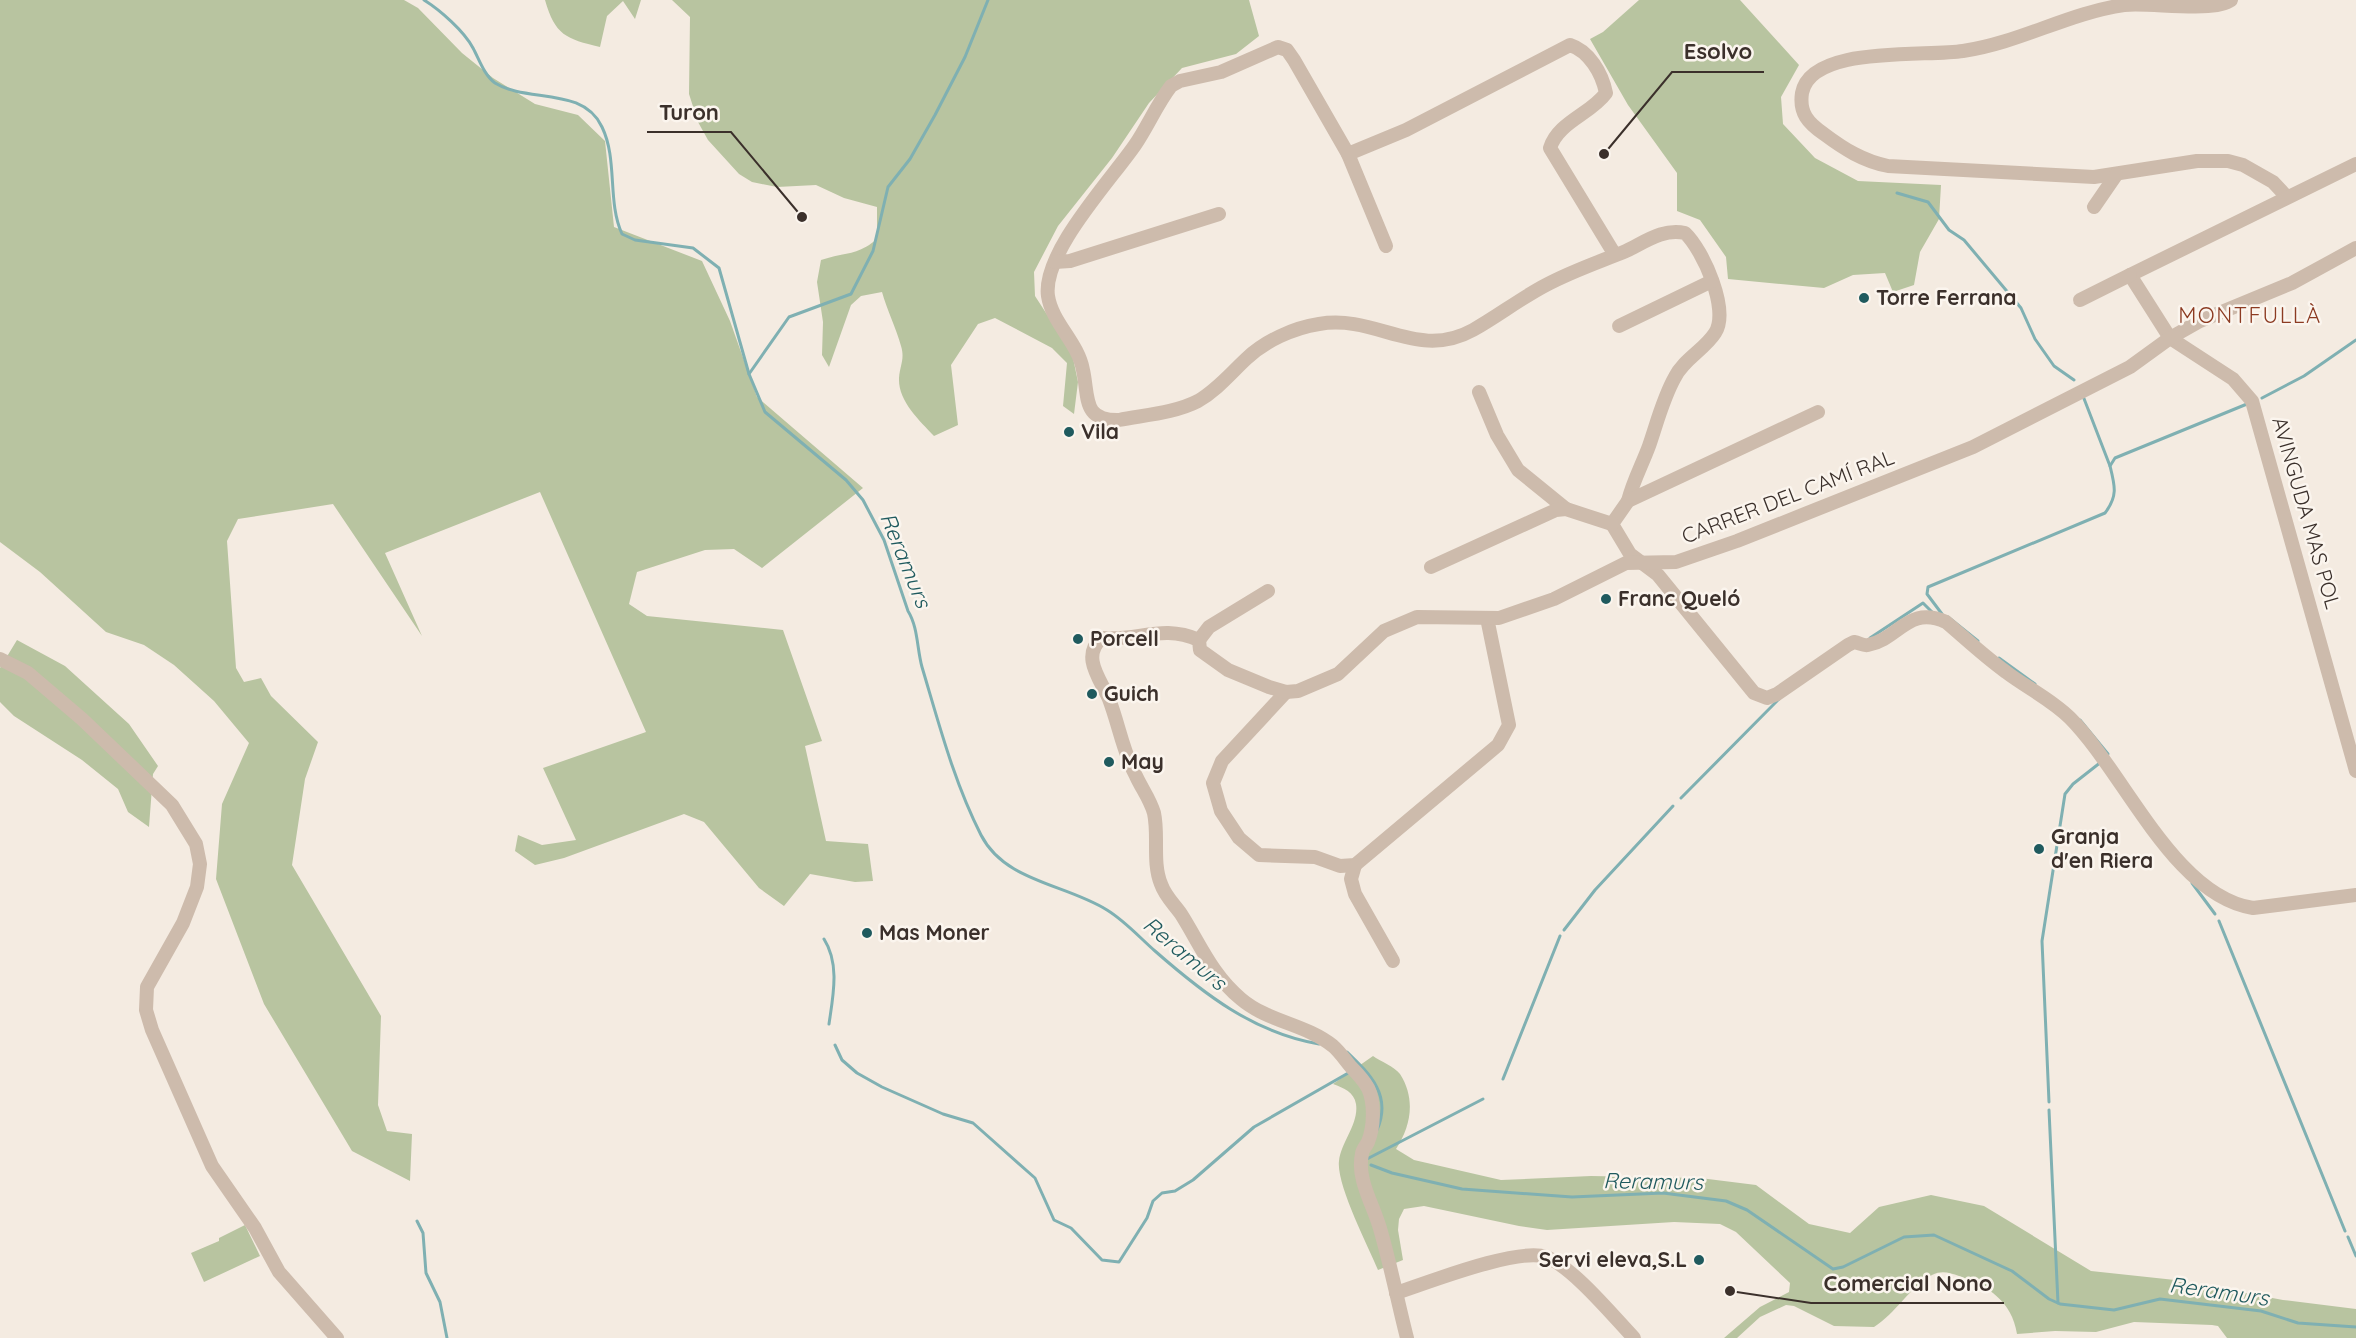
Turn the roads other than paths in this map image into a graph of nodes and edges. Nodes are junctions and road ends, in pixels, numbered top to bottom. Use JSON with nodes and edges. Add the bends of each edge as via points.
{"nodes":[{"id":1,"x":2232,"y":0,"type":"edge"},
{"id":2,"x":1348,"y":154,"type":"junction"},
{"id":3,"x":2356,"y":164,"type":"edge"},
{"id":4,"x":2116,"y":175,"type":"junction"},
{"id":5,"x":2287,"y":197,"type":"junction"},
{"id":6,"x":2094,"y":207,"type":"dead end"},
{"id":7,"x":1219,"y":214,"type":"dead end"},
{"id":8,"x":1386,"y":246,"type":"dead end"},
{"id":9,"x":2356,"y":248,"type":"edge"},
{"id":10,"x":1615,"y":255,"type":"junction"},
{"id":11,"x":1054,"y":262,"type":"junction"},
{"id":12,"x":2130,"y":275,"type":"junction"},
{"id":13,"x":1712,"y":281,"type":"junction"},
{"id":14,"x":2080,"y":300,"type":"dead end"},
{"id":15,"x":1619,"y":326,"type":"dead end"},
{"id":16,"x":2170,"y":338,"type":"junction"},
{"id":17,"x":1479,"y":392,"type":"dead end"},
{"id":18,"x":1818,"y":412,"type":"dead end"},
{"id":19,"x":1628,"y":501,"type":"junction"},
{"id":20,"x":1566,"y":509,"type":"junction"},
{"id":21,"x":1612,"y":524,"type":"junction"},
{"id":22,"x":1642,"y":562,"type":"junction"},
{"id":23,"x":1431,"y":567,"type":"dead end"},
{"id":24,"x":1268,"y":591,"type":"dead end"},
{"id":25,"x":1487,"y":618,"type":"junction"},
{"id":26,"x":1199,"y":640,"type":"junction"},
{"id":27,"x":0,"y":659,"type":"edge"},
{"id":28,"x":1286,"y":692,"type":"junction"},
{"id":29,"x":2356,"y":771,"type":"edge"},
{"id":30,"x":1355,"y":865,"type":"junction"},
{"id":31,"x":2356,"y":895,"type":"edge"},
{"id":32,"x":1393,"y":961,"type":"dead end"},
{"id":33,"x":1395,"y":1293,"type":"junction"},
{"id":34,"x":337,"y":1338,"type":"edge"},
{"id":35,"x":1407,"y":1338,"type":"edge"},
{"id":36,"x":1634,"y":1338,"type":"edge"}],
"edges":[{"from":1,"to":4,"type":"street","via":[[2212,6],[2123,5],[1964,51],[1839,60],[1815,71],[1803,90],[1803,113],[1809,122],[1871,162],[1906,167]]},
{"from":2,"to":8,"type":"street"},
{"from":2,"to":10,"type":"street","via":[[1406,130],[1570,45],[1582,49],[1604,82],[1606,93],[1600,102],[1564,127],[1550,148]]},
{"from":2,"to":11,"type":"street","via":[[1284,48],[1271,48],[1221,72],[1180,81],[1162,98],[1136,144],[1063,243]]},
{"from":3,"to":5,"type":"street"},
{"from":4,"to":5,"type":"street","via":[[2171,165],[2228,161],[2273,182]]},
{"from":4,"to":6,"type":"street"},
{"from":5,"to":12,"type":"street"},
{"from":7,"to":11,"type":"street","via":[[1070,261]]},
{"from":9,"to":16,"type":"street","name":"CARRER DEL CAMÍ RAL","via":[[2292,283],[2200,321]]},
{"from":10,"to":11,"type":"street","via":[[1544,286],[1458,337],[1434,343],[1364,325],[1316,324],[1265,345],[1197,402],[1107,421],[1098,417],[1088,404],[1080,358],[1048,298]]},
{"from":10,"to":13,"type":"street","via":[[1666,232],[1685,233],[1694,241]]},
{"from":12,"to":14,"type":"street"},
{"from":12,"to":16,"type":"street"},
{"from":13,"to":15,"type":"street"},
{"from":13,"to":19,"type":"street","via":[[1719,321],[1715,333],[1675,376]]},
{"from":16,"to":22,"type":"street","name":"CARRER DEL CAMÍ RAL","via":[[2130,367],[1972,447],[1737,541],[1676,562]]},
{"from":16,"to":29,"type":"street","name":"AVINGUDA MAS POL","via":[[2233,379],[2253,401]]},
{"from":17,"to":20,"type":"street","via":[[1497,435],[1518,470]]},
{"from":18,"to":19,"type":"street"},
{"from":19,"to":21,"type":"street"},
{"from":20,"to":21,"type":"street"},
{"from":20,"to":23,"type":"street","via":[[1556,510]]},
{"from":21,"to":22,"type":"street","via":[[1630,554]]},
{"from":22,"to":25,"type":"street","name":"CARRER DEL CAMÍ RAL","via":[[1626,564],[1527,609]]},
{"from":22,"to":31,"type":"street","via":[[1658,575],[1760,698],[1778,694],[1854,642],[1870,645],[1916,619],[1938,618],[2068,717],[2090,739],[2170,851],[2213,894],[2253,908]]},
{"from":24,"to":26,"type":"street","via":[[1209,627]]},
{"from":25,"to":28,"type":"street","name":"CARRER DEL CAMÍ RAL","via":[[1417,617],[1374,639],[1338,674]]},
{"from":25,"to":30,"type":"street","via":[[1509,725],[1498,745]]},
{"from":26,"to":28,"type":"street","via":[[1200,650],[1228,670]]},
{"from":26,"to":33,"type":"street","via":[[1172,631],[1121,640],[1102,638],[1092,652],[1093,664],[1153,811],[1157,865],[1165,894],[1213,971],[1242,1001],[1334,1047],[1368,1089],[1372,1102],[1371,1130],[1362,1153],[1364,1184],[1381,1230]]},
{"from":27,"to":34,"type":"street","via":[[28,673],[82,719],[172,805],[196,844],[200,864],[197,887],[183,923],[147,987],[146,1010],[212,1166],[255,1228],[279,1272]]},
{"from":28,"to":30,"type":"street","via":[[1222,761],[1213,783],[1221,811],[1239,838],[1259,855],[1315,857],[1340,866]]},
{"from":30,"to":32,"type":"street","via":[[1351,879],[1355,894]]},
{"from":33,"to":35,"type":"street"},
{"from":33,"to":36,"type":"street","via":[[1516,1256],[1546,1257],[1571,1274]]}]}
